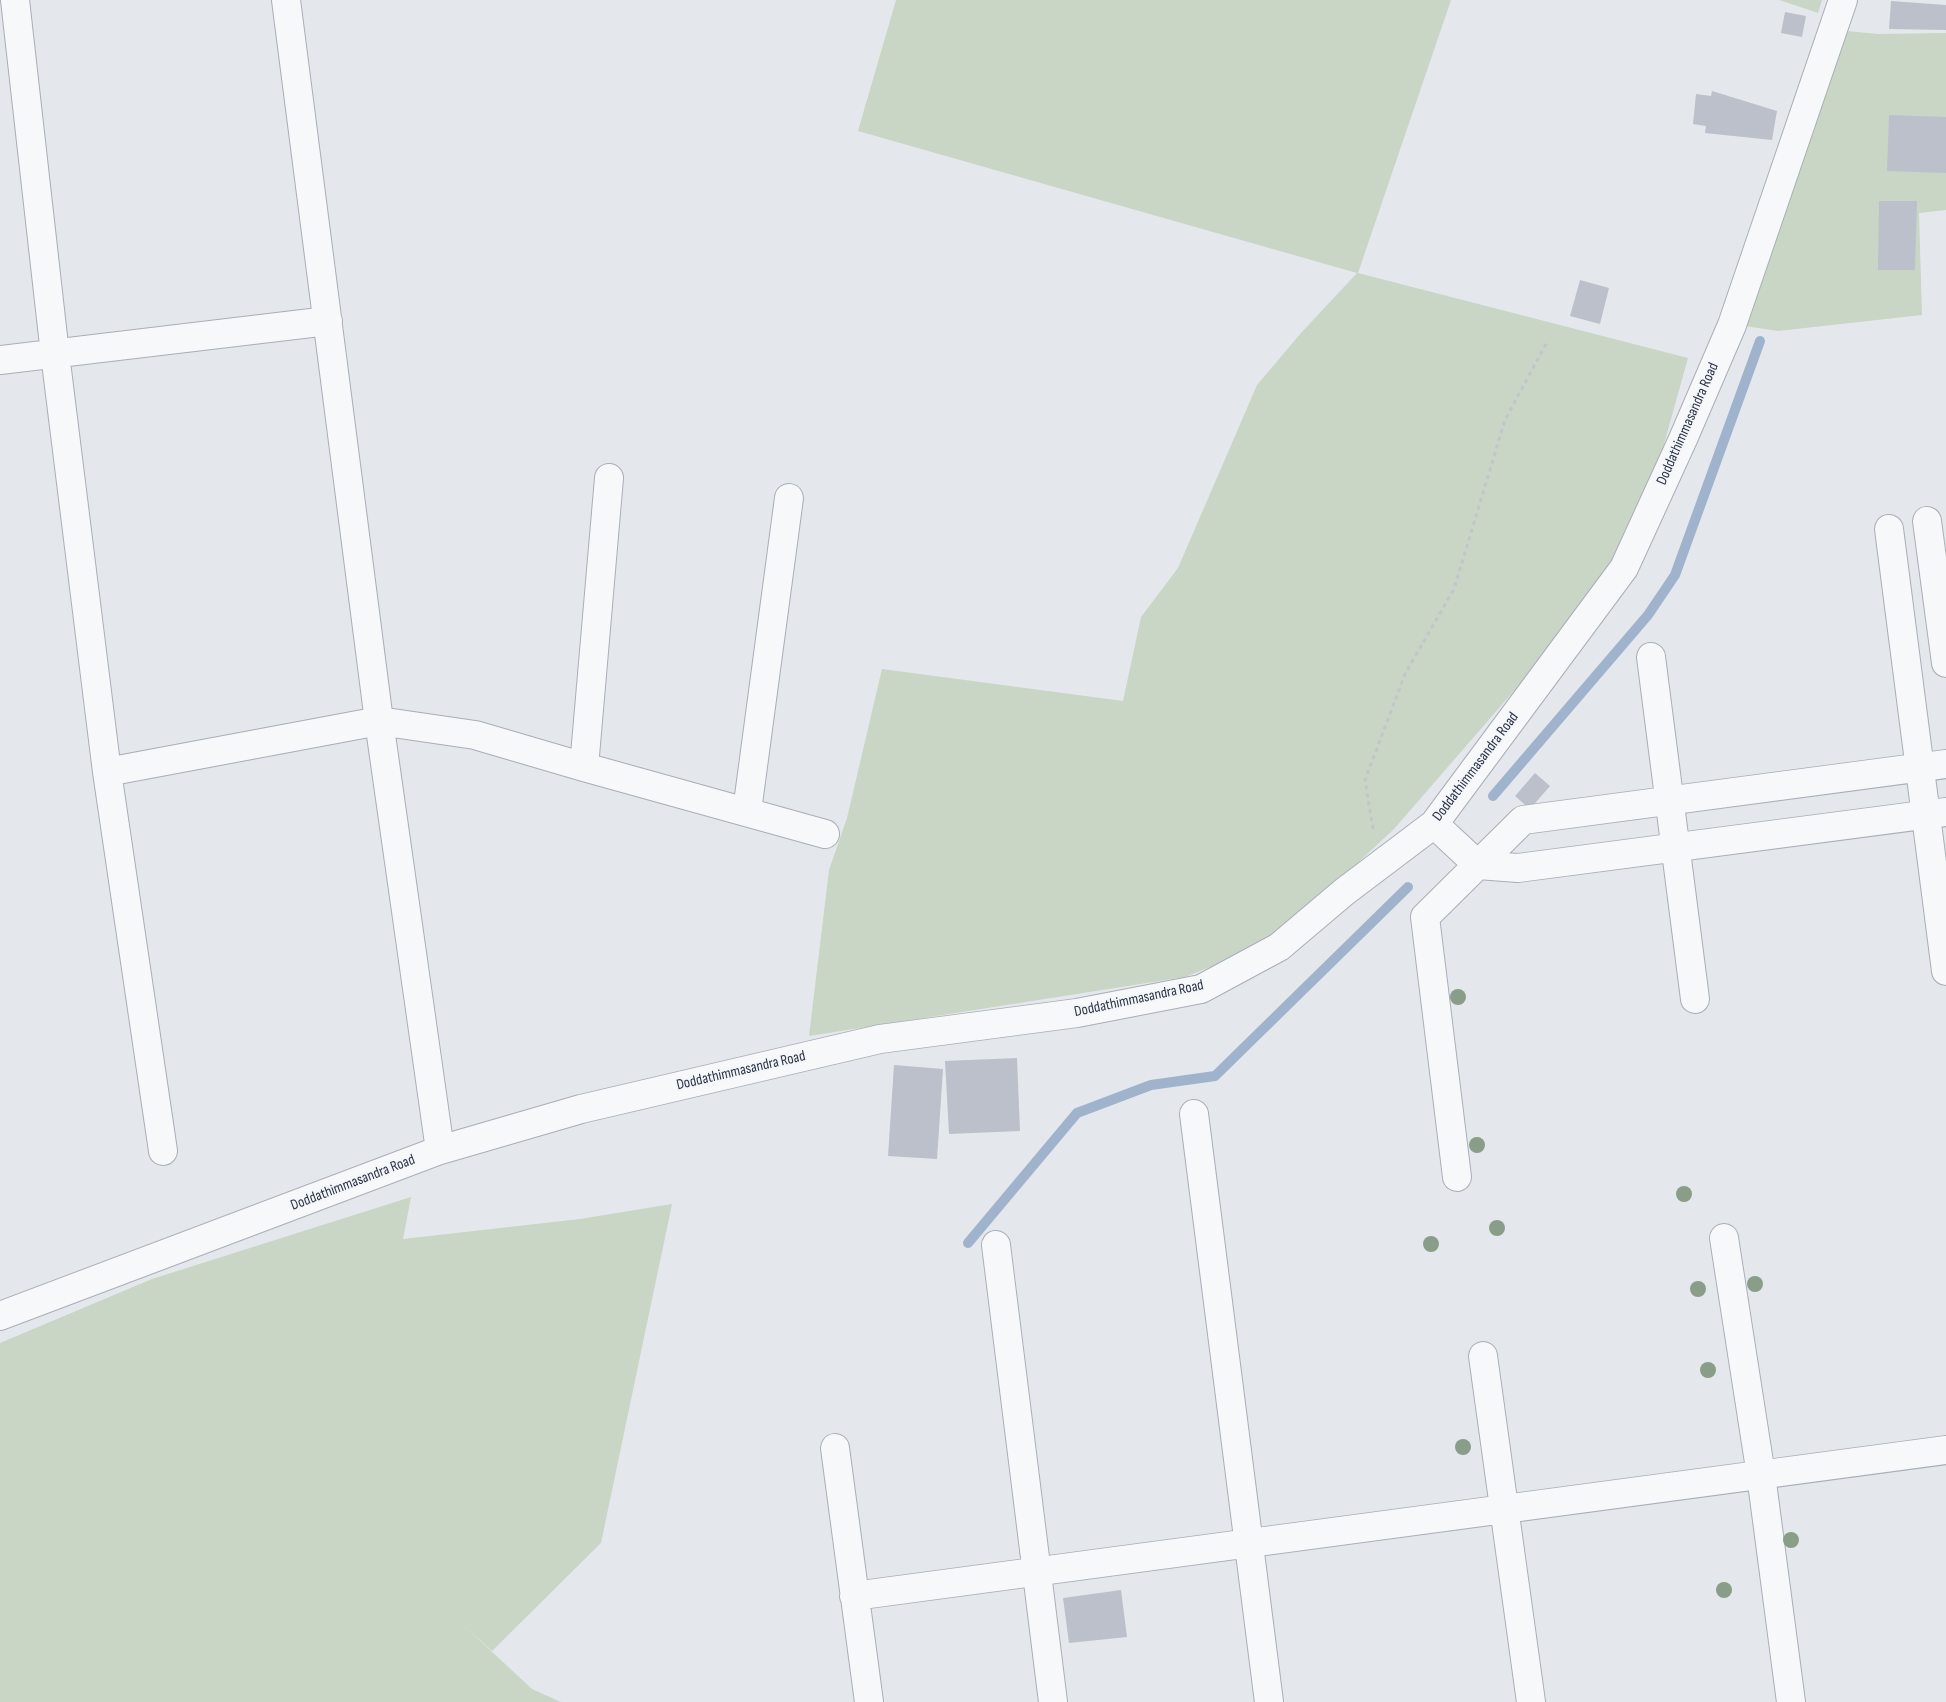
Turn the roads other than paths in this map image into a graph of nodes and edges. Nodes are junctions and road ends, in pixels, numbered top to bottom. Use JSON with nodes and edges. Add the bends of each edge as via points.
{"nodes":[{"id":1,"x":15,"y":0,"type":"edge"},
{"id":2,"x":286,"y":0,"type":"edge"},
{"id":3,"x":1842,"y":0,"type":"edge"},
{"id":4,"x":328,"y":321,"type":"junction"},
{"id":5,"x":55,"y":354,"type":"junction"},
{"id":6,"x":0,"y":360,"type":"edge"},
{"id":7,"x":609,"y":478,"type":"dead end"},
{"id":8,"x":789,"y":498,"type":"dead end"},
{"id":9,"x":1927,"y":521,"type":"dead end"},
{"id":10,"x":1889,"y":529,"type":"dead end"},
{"id":11,"x":1651,"y":657,"type":"dead end"},
{"id":12,"x":1946,"y":663,"type":"edge"},
{"id":13,"x":379,"y":721,"type":"junction"},
{"id":14,"x":1946,"y":764,"type":"edge"},
{"id":15,"x":584,"y":767,"type":"junction"},
{"id":16,"x":1920,"y":768,"type":"junction"},
{"id":17,"x":108,"y":772,"type":"junction"},
{"id":18,"x":1670,"y":801,"type":"junction"},
{"id":19,"x":746,"y":811,"type":"junction"},
{"id":20,"x":1936,"y":813,"type":"edge"},
{"id":21,"x":1434,"y":824,"type":"junction"},
{"id":22,"x":825,"y":834,"type":"dead end"},
{"id":23,"x":1676,"y":846,"type":"junction"},
{"id":24,"x":1478,"y":865,"type":"junction"},
{"id":25,"x":1946,"y":971,"type":"edge"},
{"id":26,"x":1695,"y":998,"type":"dead end"},
{"id":27,"x":1194,"y":1114,"type":"dead end"},
{"id":28,"x":440,"y":1150,"type":"junction"},
{"id":29,"x":163,"y":1151,"type":"dead end"},
{"id":30,"x":1457,"y":1177,"type":"dead end"},
{"id":31,"x":1724,"y":1238,"type":"dead end"},
{"id":32,"x":996,"y":1245,"type":"dead end"},
{"id":33,"x":0,"y":1316,"type":"edge"},
{"id":34,"x":1483,"y":1356,"type":"dead end"},
{"id":35,"x":834,"y":1448,"type":"dead end"},
{"id":36,"x":1946,"y":1450,"type":"edge"},
{"id":37,"x":1761,"y":1475,"type":"junction"},
{"id":38,"x":1505,"y":1509,"type":"junction"},
{"id":39,"x":1249,"y":1543,"type":"junction"},
{"id":40,"x":1036,"y":1571,"type":"junction"},
{"id":41,"x":854,"y":1596,"type":"junction"},
{"id":42,"x":869,"y":1702,"type":"edge"},
{"id":43,"x":1053,"y":1702,"type":"edge"},
{"id":44,"x":1269,"y":1702,"type":"edge"},
{"id":45,"x":1531,"y":1702,"type":"edge"},
{"id":46,"x":1792,"y":1702,"type":"edge"}],
"edges":[{"from":1,"to":5,"type":"street"},
{"from":2,"to":4,"type":"street"},
{"from":3,"to":21,"type":"street","name":"Doddathimmasandra Road","via":[[1732,324],[1624,568]]},
{"from":4,"to":5,"type":"street"},
{"from":4,"to":13,"type":"street"},
{"from":5,"to":6,"type":"street"},
{"from":5,"to":17,"type":"street"},
{"from":7,"to":15,"type":"street"},
{"from":8,"to":19,"type":"street"},
{"from":9,"to":12,"type":"street"},
{"from":10,"to":16,"type":"street"},
{"from":11,"to":18,"type":"street"},
{"from":13,"to":15,"type":"street","via":[[475,735]]},
{"from":13,"to":17,"type":"street"},
{"from":13,"to":28,"type":"street"},
{"from":14,"to":16,"type":"street"},
{"from":15,"to":19,"type":"street"},
{"from":16,"to":18,"type":"street"},
{"from":16,"to":20,"type":"street"},
{"from":17,"to":29,"type":"street"},
{"from":18,"to":23,"type":"street"},
{"from":18,"to":24,"type":"street","via":[[1523,820]]},
{"from":19,"to":22,"type":"street"},
{"from":20,"to":23,"type":"street"},
{"from":20,"to":25,"type":"street"},
{"from":21,"to":24,"type":"street"},
{"from":21,"to":28,"type":"street","name":"Doddathimmasandra Road","via":[[1344,892],[1279,947],[1201,990],[1077,1013],[880,1039],[581,1108]]},
{"from":23,"to":24,"type":"street","via":[[1518,868]]},
{"from":23,"to":26,"type":"street"},
{"from":24,"to":30,"type":"street","via":[[1425,917]]},
{"from":27,"to":39,"type":"street"},
{"from":28,"to":33,"type":"street","name":"Doddathimmasandra Road"},
{"from":31,"to":37,"type":"street"},
{"from":32,"to":40,"type":"street"},
{"from":34,"to":38,"type":"street"},
{"from":35,"to":41,"type":"street"},
{"from":36,"to":37,"type":"street"},
{"from":37,"to":38,"type":"street"},
{"from":37,"to":46,"type":"street"},
{"from":38,"to":39,"type":"street"},
{"from":38,"to":45,"type":"street"},
{"from":39,"to":40,"type":"street"},
{"from":39,"to":44,"type":"street"},
{"from":40,"to":41,"type":"street"},
{"from":40,"to":43,"type":"street"},
{"from":41,"to":42,"type":"street"}]}
